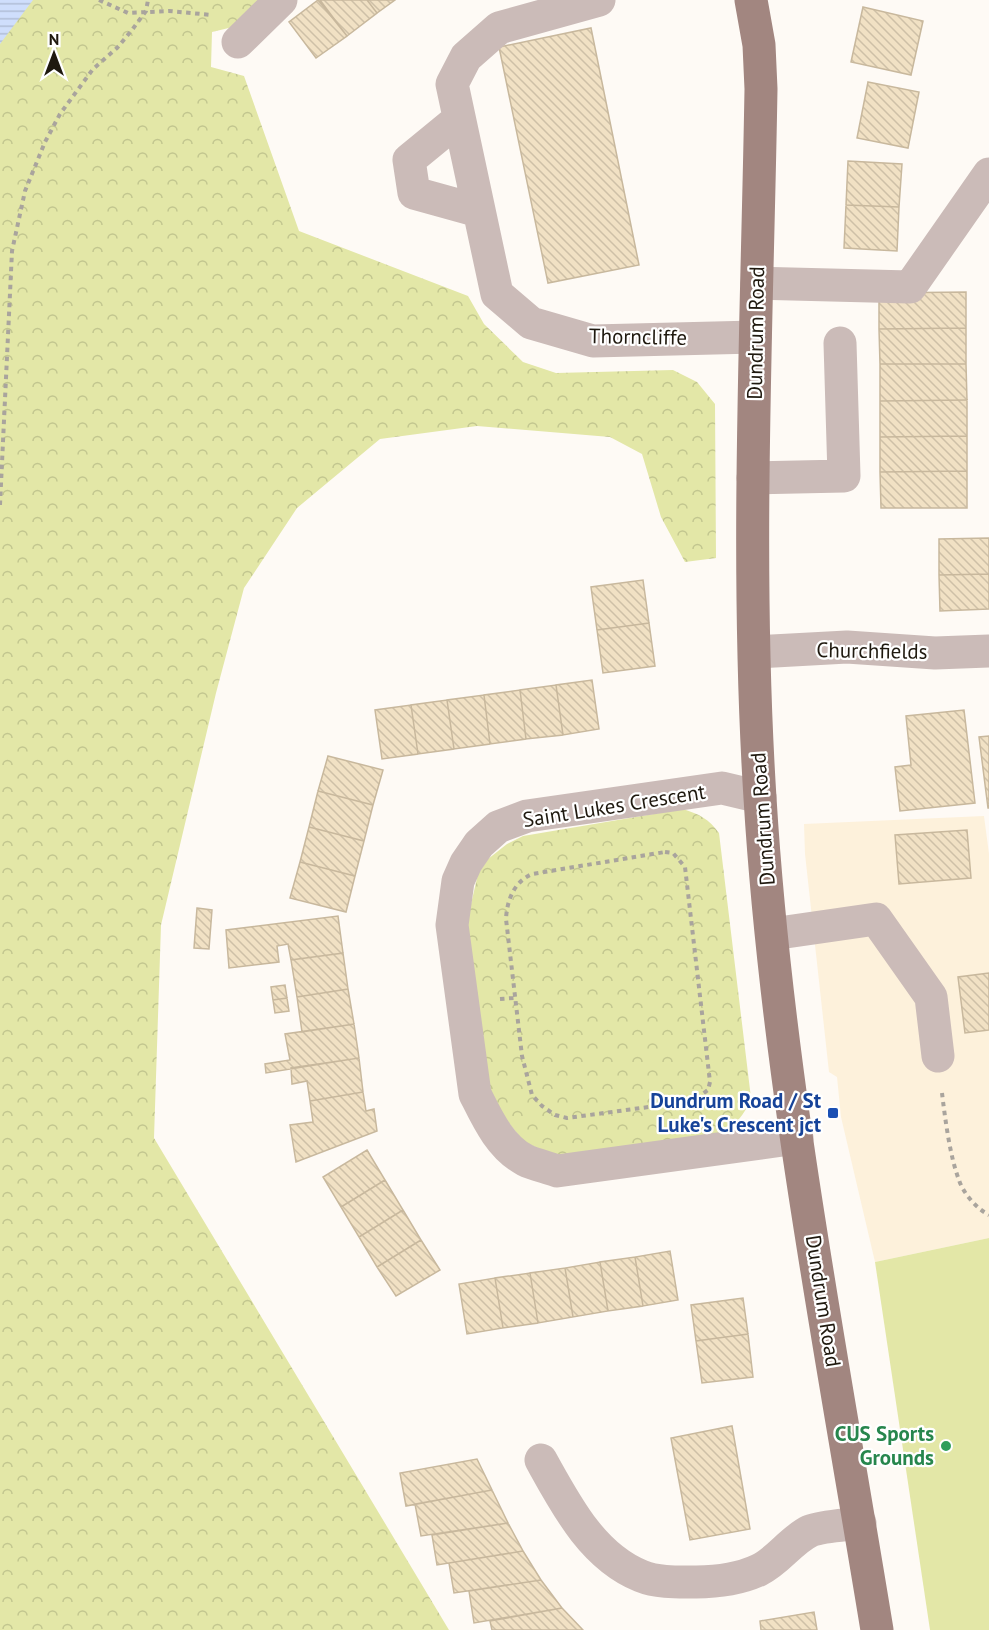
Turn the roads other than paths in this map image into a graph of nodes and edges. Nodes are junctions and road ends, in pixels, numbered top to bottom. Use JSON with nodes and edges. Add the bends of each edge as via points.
{"nodes":[{"id":1,"x":281,"y":0,"type":"edge"},
{"id":2,"x":599,"y":0,"type":"edge"},
{"id":3,"x":751,"y":0,"type":"edge"},
{"id":4,"x":238,"y":42,"type":"dead end"},
{"id":5,"x":459,"y":119,"type":"junction"},
{"id":6,"x":989,"y":174,"type":"edge"},
{"id":7,"x":479,"y":211,"type":"junction"},
{"id":8,"x":757,"y":283,"type":"junction"},
{"id":9,"x":755,"y":337,"type":"junction"},
{"id":10,"x":840,"y":343,"type":"dead end"},
{"id":11,"x":753,"y":478,"type":"junction"},
{"id":12,"x":989,"y":651,"type":"edge"},
{"id":13,"x":755,"y":652,"type":"junction"},
{"id":14,"x":760,"y":797,"type":"junction"},
{"id":15,"x":772,"y":934,"type":"junction"},
{"id":16,"x":938,"y":1056,"type":"road end"},
{"id":17,"x":797,"y":1138,"type":"junction"},
{"id":18,"x":542,"y":1460,"type":"dead end"},
{"id":19,"x":860,"y":1523,"type":"junction"},
{"id":20,"x":877,"y":1630,"type":"edge"}],
"edges":[{"from":1,"to":4,"type":"street"},
{"from":2,"to":5,"type":"street","via":[[499,28],[466,57],[452,84]]},
{"from":3,"to":8,"type":"main road","name":"Dundrum Road","via":[[761,89]]},
{"from":5,"to":7,"type":"street"},
{"from":5,"to":7,"type":"street","via":[[409,160],[414,193]]},
{"from":6,"to":8,"type":"street","via":[[910,287]]},
{"from":7,"to":9,"type":"street","name":"Thorncliffe","via":[[497,294],[531,323],[593,341]]},
{"from":8,"to":9,"type":"main road","name":"Dundrum Road"},
{"from":9,"to":11,"type":"main road","name":"Dundrum Road"},
{"from":10,"to":11,"type":"street","via":[[844,476]]},
{"from":11,"to":13,"type":"main road","name":"Dundrum Road"},
{"from":12,"to":13,"type":"street","name":"Churchfields","via":[[935,653],[847,647]]},
{"from":13,"to":14,"type":"main road","name":"Dundrum Road"},
{"from":14,"to":15,"type":"main road","name":"Dundrum Road"},
{"from":14,"to":17,"type":"street","name":"Saint Lukes Crescent","via":[[722,788],[527,816],[498,827],[466,863],[458,881],[452,925],[475,1094],[505,1144],[525,1160],[557,1171]]},
{"from":15,"to":16,"type":"street","via":[[876,919],[931,997]]},
{"from":15,"to":17,"type":"main road","name":"Dundrum Road"},
{"from":17,"to":19,"type":"main road","name":"Dundrum Road"},
{"from":18,"to":19,"type":"street","via":[[566,1506],[592,1539],[614,1562],[643,1577],[707,1582],[746,1576],[762,1569],[810,1531]]},
{"from":19,"to":20,"type":"main road","name":"Dundrum Road"}]}
